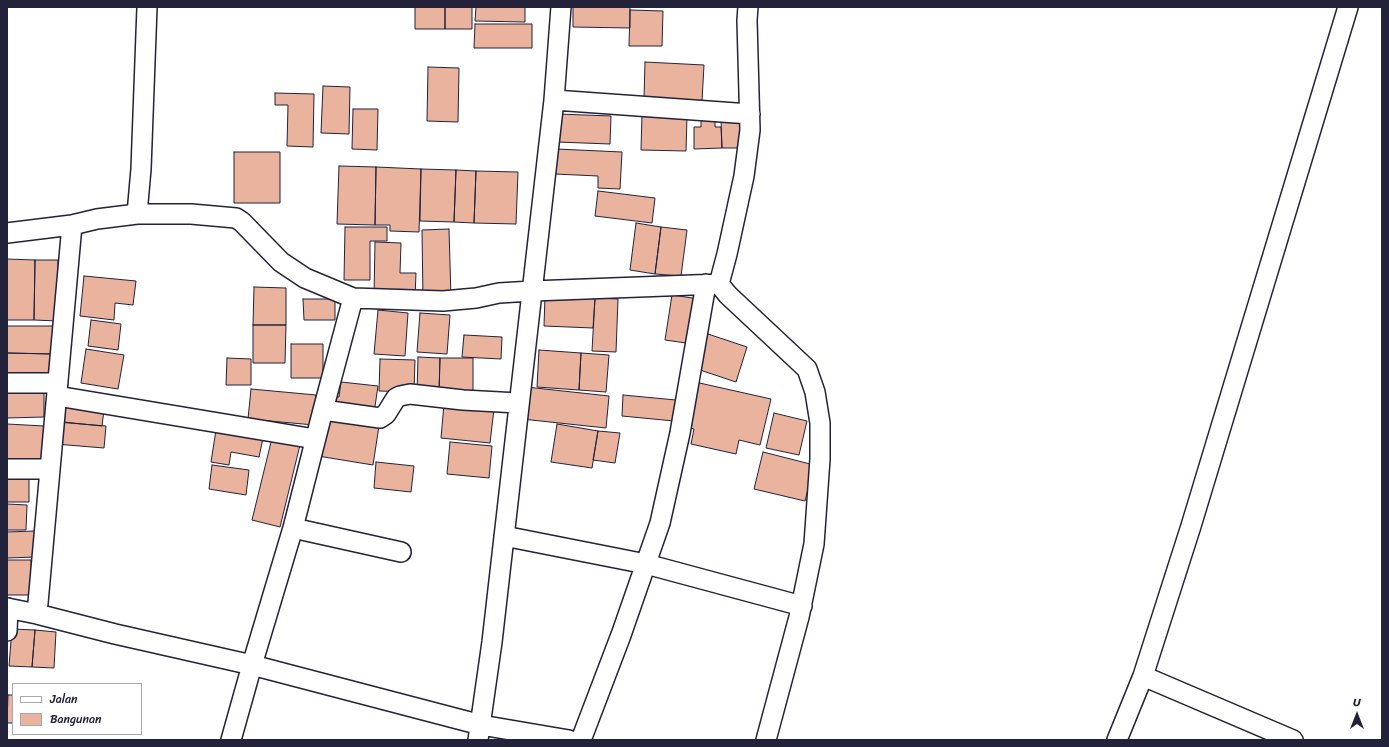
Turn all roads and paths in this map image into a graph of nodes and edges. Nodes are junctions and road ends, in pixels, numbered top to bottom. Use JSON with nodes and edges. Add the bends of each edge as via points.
{"nodes":[{"id":1,"x":147,"y":7,"type":"edge"},
{"id":2,"x":561,"y":7,"type":"edge"},
{"id":3,"x":748,"y":7,"type":"edge"},
{"id":4,"x":1348,"y":7,"type":"edge"},
{"id":5,"x":554,"y":100,"type":"junction"},
{"id":6,"x":750,"y":114,"type":"junction"},
{"id":7,"x":137,"y":214,"type":"junction"},
{"id":8,"x":72,"y":225,"type":"junction"},
{"id":9,"x":7,"y":233,"type":"edge"},
{"id":10,"x":712,"y":284,"type":"junction"},
{"id":11,"x":532,"y":291,"type":"junction"},
{"id":12,"x":353,"y":298,"type":"junction"},
{"id":13,"x":7,"y":383,"type":"edge"},
{"id":14,"x":58,"y":389,"type":"junction"},
{"id":15,"x":518,"y":403,"type":"junction"},
{"id":16,"x":323,"y":410,"type":"junction"},
{"id":17,"x":315,"y":439,"type":"junction"},
{"id":18,"x":7,"y":469,"type":"edge"},
{"id":19,"x":49,"y":469,"type":"junction"},
{"id":20,"x":293,"y":528,"type":"junction"},
{"id":21,"x":504,"y":536,"type":"junction"},
{"id":22,"x":401,"y":552,"type":"dead end"},
{"id":23,"x":646,"y":564,"type":"junction"},
{"id":24,"x":802,"y":606,"type":"junction"},
{"id":25,"x":8,"y":608,"type":"edge"},
{"id":26,"x":37,"y":614,"type":"junction"},
{"id":27,"x":7,"y":632,"type":"edge"},
{"id":28,"x":252,"y":665,"type":"junction"},
{"id":29,"x":1143,"y":676,"type":"junction"},
{"id":30,"x":480,"y":733,"type":"edge"},
{"id":31,"x":232,"y":740,"type":"edge"},
{"id":32,"x":569,"y":740,"type":"edge"},
{"id":33,"x":581,"y":740,"type":"edge"},
{"id":34,"x":766,"y":740,"type":"edge"},
{"id":35,"x":1117,"y":740,"type":"edge"},
{"id":36,"x":1293,"y":740,"type":"edge"}],
"edges":[{"from":1,"to":7,"type":"street"},
{"from":2,"to":5,"type":"street"},
{"from":3,"to":6,"type":"street"},
{"from":4,"to":29,"type":"street"},
{"from":5,"to":6,"type":"street"},
{"from":5,"to":11,"type":"street"},
{"from":6,"to":10,"type":"street","via":[[744,176],[727,254]]},
{"from":7,"to":8,"type":"street"},
{"from":7,"to":12,"type":"street","via":[[191,214],[236,218],[281,262],[305,278]]},
{"from":8,"to":9,"type":"street"},
{"from":8,"to":14,"type":"street"},
{"from":10,"to":11,"type":"street"},
{"from":10,"to":23,"type":"street","via":[[664,508]]},
{"from":10,"to":24,"type":"street","via":[[728,295],[806,369],[815,392],[820,423],[820,459],[814,544]]},
{"from":11,"to":12,"type":"street","via":[[443,301]]},
{"from":11,"to":15,"type":"street"},
{"from":12,"to":16,"type":"street"},
{"from":13,"to":14,"type":"street"},
{"from":14,"to":17,"type":"street"},
{"from":14,"to":19,"type":"street"},
{"from":15,"to":16,"type":"street","via":[[410,394],[396,398],[386,414],[380,418]]},
{"from":15,"to":21,"type":"street"},
{"from":16,"to":17,"type":"street"},
{"from":17,"to":20,"type":"street"},
{"from":18,"to":19,"type":"street"},
{"from":19,"to":26,"type":"street"},
{"from":20,"to":22,"type":"street"},
{"from":20,"to":28,"type":"street"},
{"from":21,"to":23,"type":"street"},
{"from":21,"to":30,"type":"street"},
{"from":23,"to":24,"type":"street"},
{"from":23,"to":33,"type":"street"},
{"from":24,"to":34,"type":"street"},
{"from":25,"to":26,"type":"street"},
{"from":25,"to":27,"type":"street"},
{"from":26,"to":28,"type":"street"},
{"from":28,"to":30,"type":"street"},
{"from":28,"to":31,"type":"street"},
{"from":29,"to":35,"type":"street"},
{"from":29,"to":36,"type":"street"},
{"from":30,"to":32,"type":"street"}]}
